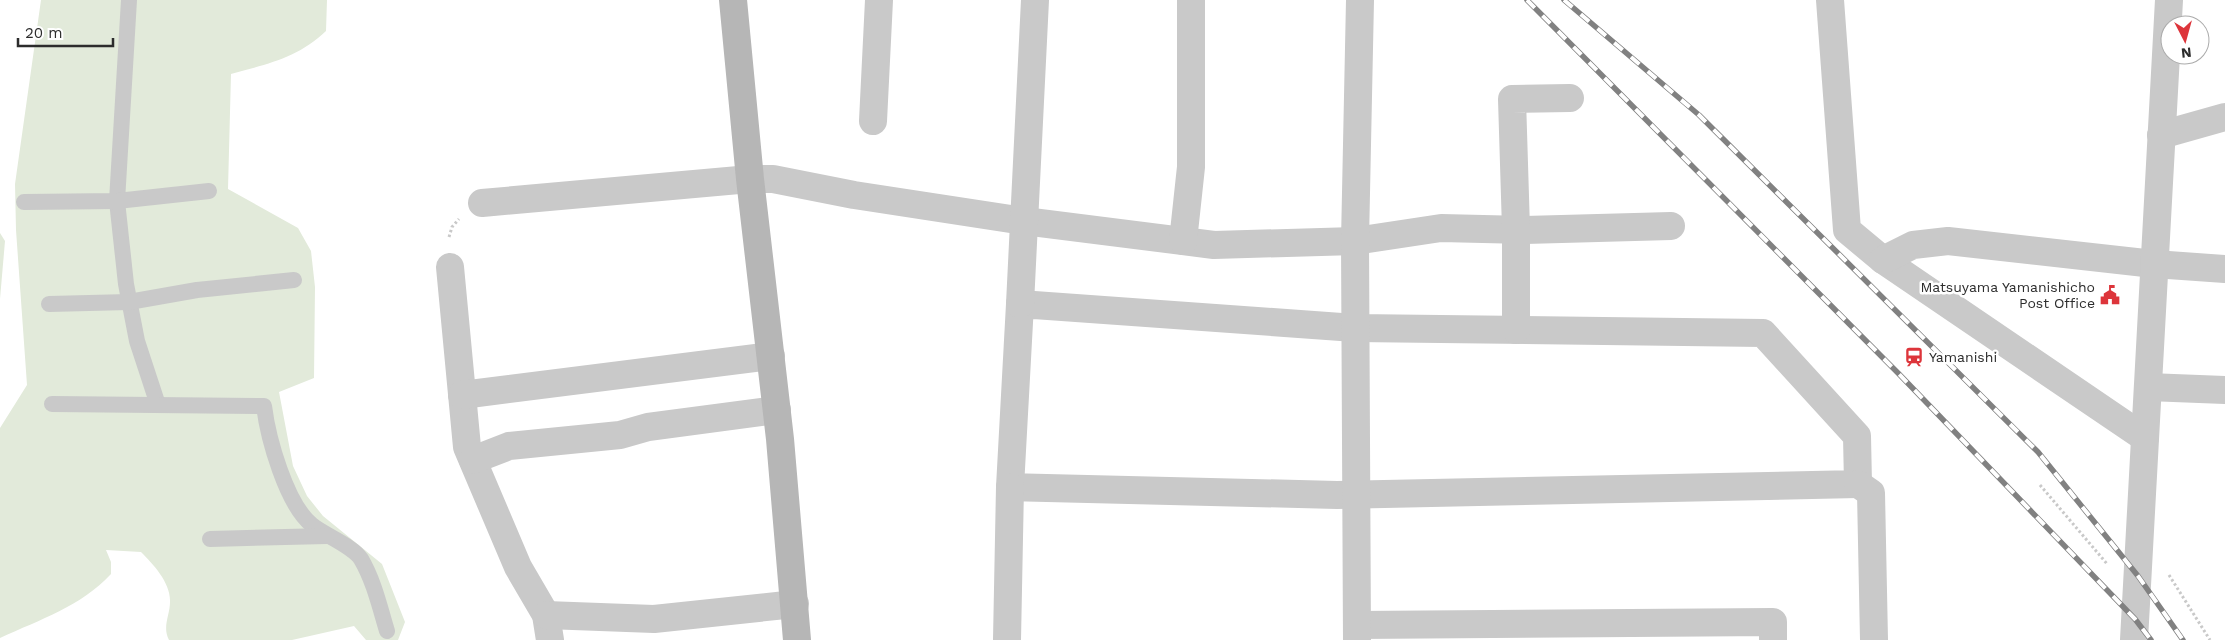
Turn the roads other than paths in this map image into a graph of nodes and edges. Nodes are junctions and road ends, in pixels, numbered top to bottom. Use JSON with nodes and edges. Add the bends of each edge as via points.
{"nodes":[{"id":1,"x":129,"y":0,"type":"edge"},
{"id":2,"x":733,"y":0,"type":"edge"},
{"id":3,"x":878,"y":0,"type":"edge"},
{"id":4,"x":1035,"y":0,"type":"edge"},
{"id":5,"x":1190,"y":0,"type":"edge"},
{"id":6,"x":1360,"y":0,"type":"edge"},
{"id":7,"x":1830,"y":0,"type":"edge"},
{"id":8,"x":2169,"y":0,"type":"edge"},
{"id":9,"x":1570,"y":98,"type":"dead end"},
{"id":10,"x":2225,"y":117,"type":"edge"},
{"id":11,"x":873,"y":121,"type":"dead end"},
{"id":12,"x":2161,"y":135,"type":"junction"},
{"id":13,"x":750,"y":179,"type":"junction"},
{"id":14,"x":209,"y":191,"type":"dead end"},
{"id":15,"x":117,"y":201,"type":"junction"},
{"id":16,"x":24,"y":202,"type":"dead end"},
{"id":17,"x":482,"y":203,"type":"road end"},
{"id":18,"x":1024,"y":220,"type":"junction"},
{"id":19,"x":1672,"y":226,"type":"dead end"},
{"id":20,"x":1516,"y":230,"type":"junction"},
{"id":21,"x":1355,"y":240,"type":"junction"},
{"id":22,"x":1183,"y":241,"type":"junction"},
{"id":23,"x":1883,"y":260,"type":"junction"},
{"id":24,"x":2154,"y":264,"type":"junction"},
{"id":25,"x":450,"y":267,"type":"road end"},
{"id":26,"x":2225,"y":269,"type":"edge"},
{"id":27,"x":294,"y":280,"type":"dead end"},
{"id":28,"x":129,"y":302,"type":"junction"},
{"id":29,"x":49,"y":304,"type":"dead end"},
{"id":30,"x":1020,"y":304,"type":"junction"},
{"id":31,"x":1355,"y":328,"type":"junction"},
{"id":32,"x":1516,"y":330,"type":"junction"},
{"id":33,"x":771,"y":356,"type":"junction"},
{"id":34,"x":2148,"y":387,"type":"junction"},
{"id":35,"x":2225,"y":390,"type":"edge"},
{"id":36,"x":462,"y":394,"type":"junction"},
{"id":37,"x":52,"y":404,"type":"dead end"},
{"id":38,"x":158,"y":405,"type":"junction"},
{"id":39,"x":777,"y":410,"type":"junction"},
{"id":40,"x":2145,"y":438,"type":"junction"},
{"id":41,"x":472,"y":460,"type":"junction"},
{"id":42,"x":1858,"y":484,"type":"junction"},
{"id":43,"x":1010,"y":487,"type":"junction"},
{"id":44,"x":1356,"y":495,"type":"junction"},
{"id":45,"x":327,"y":536,"type":"junction"},
{"id":46,"x":210,"y":539,"type":"dead end"},
{"id":47,"x":795,"y":604,"type":"junction"},
{"id":48,"x":548,"y":628,"type":"edge"},
{"id":49,"x":387,"y":631,"type":"dead end"},
{"id":50,"x":1357,"y":632,"type":"edge"},
{"id":51,"x":797,"y":640,"type":"edge"},
{"id":52,"x":1007,"y":640,"type":"edge"},
{"id":53,"x":1773,"y":640,"type":"edge"},
{"id":54,"x":1874,"y":640,"type":"edge"},
{"id":55,"x":2134,"y":640,"type":"edge"}],
"edges":[{"from":1,"to":15,"type":"lane"},
{"from":2,"to":13,"type":"street"},
{"from":3,"to":11,"type":"street"},
{"from":4,"to":18,"type":"street"},
{"from":5,"to":22,"type":"street","via":[[1191,167]]},
{"from":6,"to":21,"type":"street"},
{"from":7,"to":23,"type":"street","via":[[1847,230]]},
{"from":8,"to":12,"type":"street"},
{"from":9,"to":20,"type":"street","via":[[1512,99]]},
{"from":10,"to":12,"type":"street"},
{"from":12,"to":24,"type":"street"},
{"from":13,"to":17,"type":"street"},
{"from":13,"to":18,"type":"street","via":[[773,179],[854,195]]},
{"from":13,"to":33,"type":"street"},
{"from":14,"to":15,"type":"lane"},
{"from":15,"to":16,"type":"lane"},
{"from":15,"to":28,"type":"lane"},
{"from":18,"to":22,"type":"street"},
{"from":18,"to":30,"type":"street"},
{"from":19,"to":20,"type":"street"},
{"from":20,"to":21,"type":"street","via":[[1441,228]]},
{"from":20,"to":32,"type":"street"},
{"from":21,"to":22,"type":"street","via":[[1214,245]]},
{"from":21,"to":31,"type":"street"},
{"from":23,"to":24,"type":"street","via":[[1913,245],[1948,242]]},
{"from":23,"to":40,"type":"street"},
{"from":24,"to":26,"type":"street"},
{"from":24,"to":34,"type":"street"},
{"from":25,"to":36,"type":"street"},
{"from":27,"to":28,"type":"lane","via":[[197,290]]},
{"from":28,"to":29,"type":"lane"},
{"from":28,"to":38,"type":"lane","via":[[137,341]]},
{"from":30,"to":31,"type":"street"},
{"from":30,"to":43,"type":"street"},
{"from":31,"to":32,"type":"street"},
{"from":31,"to":44,"type":"street"},
{"from":32,"to":42,"type":"street","via":[[1763,333],[1857,436]]},
{"from":33,"to":36,"type":"street"},
{"from":33,"to":39,"type":"street"},
{"from":34,"to":35,"type":"street"},
{"from":34,"to":40,"type":"street"},
{"from":36,"to":41,"type":"street","via":[[467,447]]},
{"from":37,"to":38,"type":"lane"},
{"from":38,"to":45,"type":"lane","via":[[264,406],[267,431],[296,505],[309,523]]},
{"from":39,"to":41,"type":"street","via":[[648,426],[620,435],[509,446]]},
{"from":39,"to":47,"type":"street"},
{"from":40,"to":55,"type":"street"},
{"from":41,"to":48,"type":"street"},
{"from":42,"to":44,"type":"street"},
{"from":42,"to":54,"type":"street","via":[[1871,493]]},
{"from":43,"to":44,"type":"street"},
{"from":43,"to":52,"type":"street"},
{"from":44,"to":50,"type":"street"},
{"from":45,"to":46,"type":"lane"},
{"from":45,"to":49,"type":"lane","via":[[360,558],[371,580]]},
{"from":47,"to":48,"type":"street"},
{"from":47,"to":51,"type":"street"},
{"from":50,"to":53,"type":"street","via":[[1773,622]]}]}
